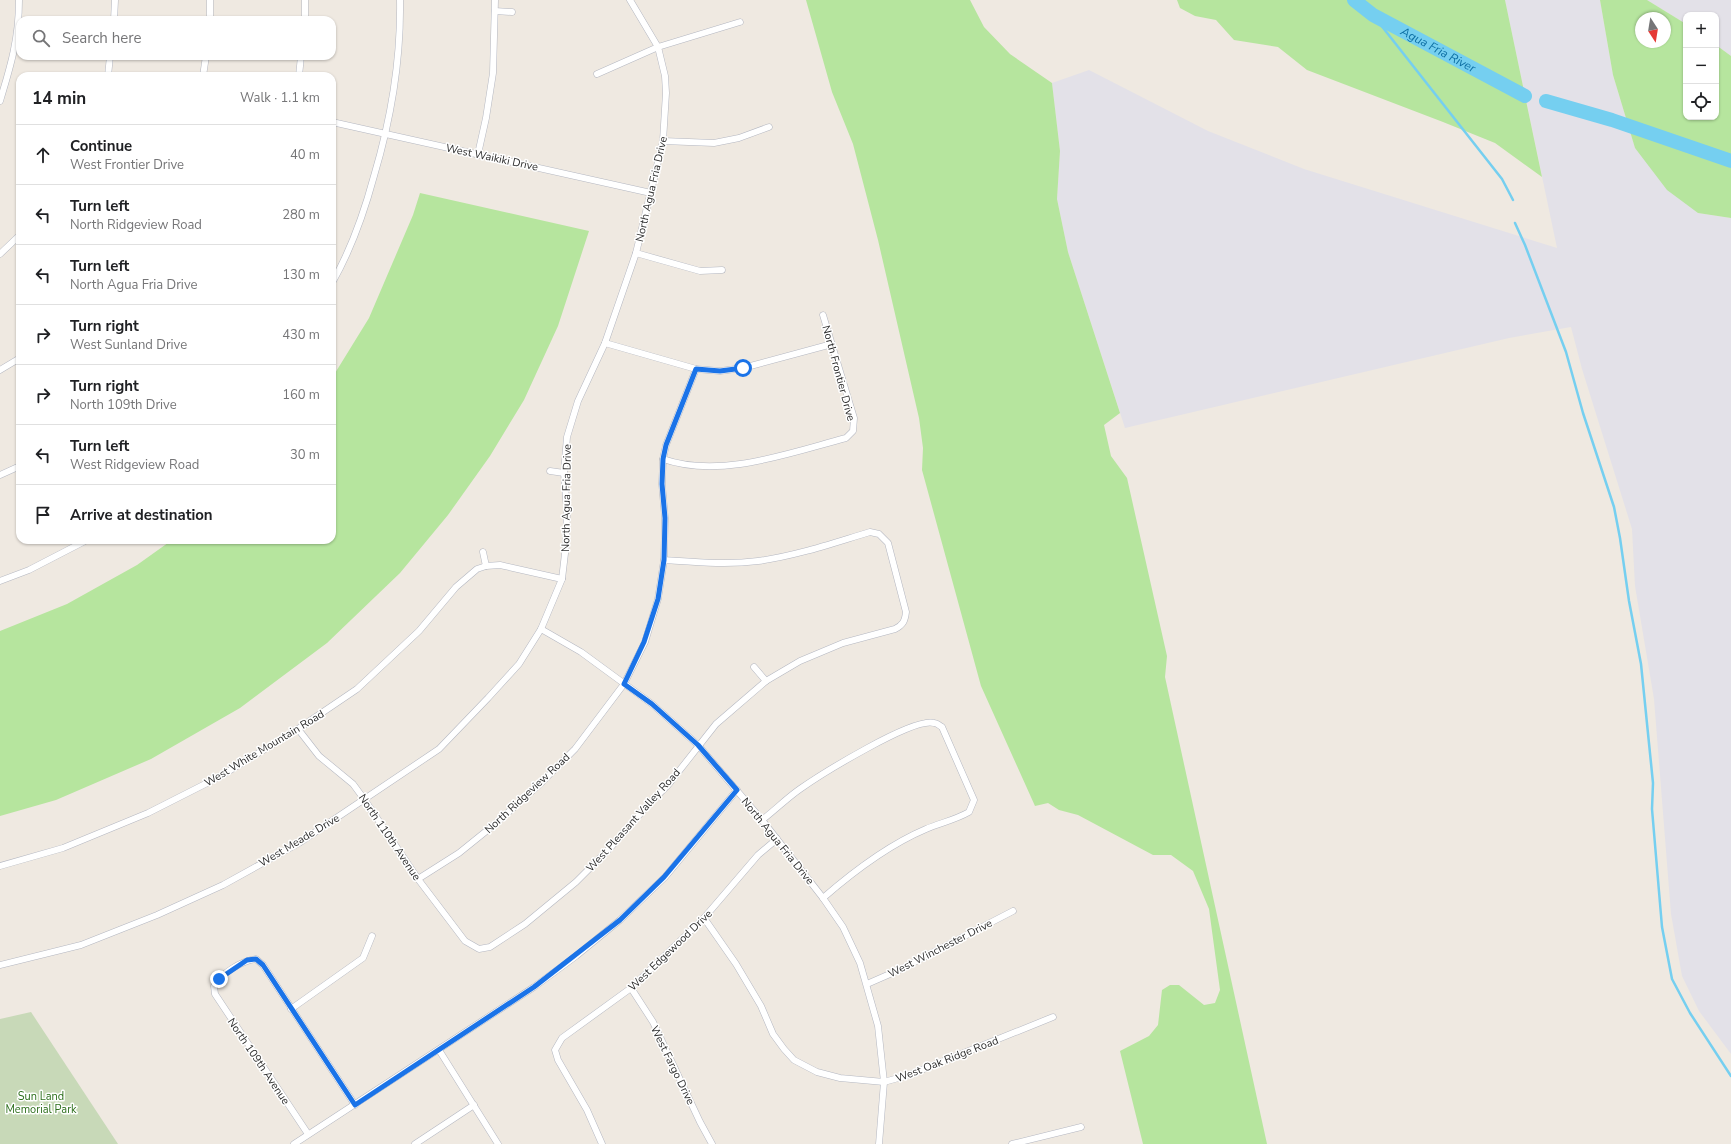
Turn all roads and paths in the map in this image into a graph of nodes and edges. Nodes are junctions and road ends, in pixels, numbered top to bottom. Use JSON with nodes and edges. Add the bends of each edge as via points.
{"nodes":[{"id":1,"x":19,"y":0,"type":"edge"},
{"id":2,"x":115,"y":0,"type":"edge"},
{"id":3,"x":210,"y":0,"type":"edge"},
{"id":4,"x":305,"y":0,"type":"edge"},
{"id":5,"x":400,"y":0,"type":"edge"},
{"id":6,"x":495,"y":0,"type":"edge"},
{"id":7,"x":630,"y":0,"type":"edge"},
{"id":8,"x":495,"y":11,"type":"junction"},
{"id":9,"x":512,"y":12,"type":"dead end"},
{"id":10,"x":19,"y":16,"type":"edge"},
{"id":11,"x":114,"y":16,"type":"edge"},
{"id":12,"x":210,"y":16,"type":"edge"},
{"id":13,"x":305,"y":16,"type":"edge"},
{"id":14,"x":740,"y":22,"type":"dead end"},
{"id":15,"x":16,"y":41,"type":"edge"},
{"id":16,"x":658,"y":47,"type":"junction"},
{"id":17,"x":110,"y":60,"type":"edge"},
{"id":18,"x":205,"y":60,"type":"edge"},
{"id":19,"x":301,"y":60,"type":"edge"},
{"id":20,"x":109,"y":72,"type":"edge"},
{"id":21,"x":204,"y":72,"type":"edge"},
{"id":22,"x":299,"y":72,"type":"edge"},
{"id":23,"x":597,"y":74,"type":"dead end"},
{"id":24,"x":0,"y":101,"type":"edge"},
{"id":25,"x":336,"y":123,"type":"edge"},
{"id":26,"x":769,"y":127,"type":"dead end"},
{"id":27,"x":386,"y":135,"type":"junction"},
{"id":28,"x":663,"y":141,"type":"junction"},
{"id":29,"x":478,"y":154,"type":"junction"},
{"id":30,"x":651,"y":193,"type":"junction"},
{"id":31,"x":16,"y":239,"type":"edge"},
{"id":32,"x":636,"y":253,"type":"junction"},
{"id":33,"x":0,"y":254,"type":"edge"},
{"id":34,"x":722,"y":270,"type":"dead end"},
{"id":35,"x":336,"y":276,"type":"edge"},
{"id":36,"x":823,"y":315,"type":"dead end"},
{"id":37,"x":605,"y":343,"type":"junction"},
{"id":38,"x":832,"y":344,"type":"junction"},
{"id":39,"x":16,"y":360,"type":"edge"},
{"id":40,"x":696,"y":369,"type":"junction"},
{"id":41,"x":0,"y":370,"type":"edge"},
{"id":42,"x":663,"y":459,"type":"junction"},
{"id":43,"x":16,"y":468,"type":"edge"},
{"id":44,"x":550,"y":471,"type":"dead end"},
{"id":45,"x":564,"y":472,"type":"junction"},
{"id":46,"x":0,"y":475,"type":"edge"},
{"id":47,"x":79,"y":544,"type":"edge"},
{"id":48,"x":483,"y":552,"type":"dead end"},
{"id":49,"x":664,"y":560,"type":"junction"},
{"id":50,"x":486,"y":566,"type":"junction"},
{"id":51,"x":562,"y":579,"type":"junction"},
{"id":52,"x":0,"y":581,"type":"edge"},
{"id":53,"x":541,"y":629,"type":"junction"},
{"id":54,"x":754,"y":667,"type":"dead end"},
{"id":55,"x":766,"y":682,"type":"junction"},
{"id":56,"x":624,"y":684,"type":"junction"},
{"id":57,"x":298,"y":729,"type":"junction"},
{"id":58,"x":698,"y":745,"type":"junction"},
{"id":59,"x":737,"y":790,"type":"junction"},
{"id":60,"x":364,"y":799,"type":"junction"},
{"id":61,"x":762,"y":820,"type":"junction"},
{"id":62,"x":777,"y":839,"type":"junction"},
{"id":63,"x":0,"y":866,"type":"edge"},
{"id":64,"x":418,"y":879,"type":"junction"},
{"id":65,"x":823,"y":898,"type":"junction"},
{"id":66,"x":1013,"y":911,"type":"dead end"},
{"id":67,"x":704,"y":918,"type":"junction"},
{"id":68,"x":372,"y":936,"type":"dead end"},
{"id":69,"x":479,"y":949,"type":"joint"},
{"id":70,"x":0,"y":965,"type":"edge"},
{"id":71,"x":866,"y":984,"type":"junction"},
{"id":72,"x":631,"y":988,"type":"junction"},
{"id":73,"x":291,"y":1009,"type":"junction"},
{"id":74,"x":1053,"y":1017,"type":"dead end"},
{"id":75,"x":439,"y":1050,"type":"junction"},
{"id":76,"x":884,"y":1082,"type":"junction"},
{"id":77,"x":355,"y":1105,"type":"junction"},
{"id":78,"x":474,"y":1105,"type":"junction"},
{"id":79,"x":1081,"y":1127,"type":"dead end"},
{"id":80,"x":308,"y":1134,"type":"junction"},
{"id":81,"x":294,"y":1144,"type":"edge"},
{"id":82,"x":415,"y":1144,"type":"edge"},
{"id":83,"x":498,"y":1144,"type":"edge"},
{"id":84,"x":602,"y":1144,"type":"edge"},
{"id":85,"x":712,"y":1144,"type":"edge"},
{"id":86,"x":879,"y":1144,"type":"edge"},
{"id":87,"x":1012,"y":1144,"type":"edge"}],
"edges":[{"from":1,"to":10,"type":"street"},
{"from":2,"to":11,"type":"street"},
{"from":3,"to":12,"type":"street"},
{"from":4,"to":13,"type":"street"},
{"from":5,"to":27,"type":"street","via":[[399,44]]},
{"from":6,"to":8,"type":"street"},
{"from":7,"to":16,"type":"street","name":"North Agua Fria Drive"},
{"from":8,"to":9,"type":"street"},
{"from":8,"to":29,"type":"street","via":[[493,73]]},
{"from":14,"to":16,"type":"street"},
{"from":15,"to":24,"type":"street"},
{"from":16,"to":23,"type":"street"},
{"from":16,"to":28,"type":"street","name":"North Agua Fria Drive","via":[[666,93]]},
{"from":17,"to":20,"type":"street"},
{"from":18,"to":21,"type":"street"},
{"from":19,"to":22,"type":"street"},
{"from":25,"to":27,"type":"street","name":"West Waikiki Drive"},
{"from":26,"to":28,"type":"street","via":[[739,138],[714,143]]},
{"from":27,"to":29,"type":"street","name":"West Waikiki Drive"},
{"from":27,"to":35,"type":"street","via":[[363,214]]},
{"from":28,"to":30,"type":"street","name":"North Agua Fria Drive"},
{"from":29,"to":30,"type":"street","name":"West Waikiki Drive"},
{"from":30,"to":32,"type":"street","name":"North Agua Fria Drive"},
{"from":31,"to":33,"type":"street"},
{"from":32,"to":34,"type":"street","via":[[700,271]]},
{"from":32,"to":37,"type":"street","name":"North Agua Fria Drive"},
{"from":36,"to":38,"type":"street","name":"North Frontier Drive"},
{"from":37,"to":40,"type":"street"},
{"from":37,"to":45,"type":"street","name":"North Agua Fria Drive","via":[[578,401],[567,437]]},
{"from":38,"to":40,"type":"street","via":[[743,368],[720,371]]},
{"from":38,"to":42,"type":"street","name":"North Frontier Drive","via":[[854,418],[853,431],[846,438],[742,465],[695,465]]},
{"from":39,"to":41,"type":"street"},
{"from":40,"to":42,"type":"street","name":"North Ridgeview Road","via":[[666,445]]},
{"from":42,"to":49,"type":"street","name":"North Ridgeview Road"},
{"from":43,"to":46,"type":"street"},
{"from":44,"to":45,"type":"street"},
{"from":45,"to":51,"type":"street","name":"North Agua Fria Drive","via":[[567,510]]},
{"from":47,"to":52,"type":"street","via":[[29,570]]},
{"from":48,"to":50,"type":"street"},
{"from":49,"to":55,"type":"street","name":"West Pleasant Valley Road","via":[[721,564],[758,561],[787,556],[870,532],[879,534],[888,543],[906,612],[902,626],[843,643],[800,661]]},
{"from":49,"to":56,"type":"street","name":"North Ridgeview Road","via":[[658,599],[644,642]]},
{"from":50,"to":51,"type":"street","name":"West White Mountain Road","via":[[516,567]]},
{"from":50,"to":57,"type":"street","name":"West White Mountain Road","via":[[477,569],[460,583],[419,631],[357,690]]},
{"from":51,"to":53,"type":"street","name":"North Agua Fria Drive"},
{"from":53,"to":56,"type":"street","name":"North Agua Fria Drive","via":[[581,652]]},
{"from":53,"to":60,"type":"street","name":"West Meade Drive","via":[[519,664],[440,748]]},
{"from":54,"to":55,"type":"street"},
{"from":55,"to":58,"type":"street","name":"West Pleasant Valley Road","via":[[716,724]]},
{"from":56,"to":58,"type":"street","name":"North Agua Fria Drive","via":[[652,704]]},
{"from":56,"to":64,"type":"street","name":"North Ridgeview Road","via":[[574,749],[540,784],[459,853]]},
{"from":57,"to":60,"type":"street","name":"North 110th Avenue","via":[[319,756],[353,784]]},
{"from":57,"to":63,"type":"street","name":"West White Mountain Road","via":[[219,777],[148,813],[63,848]]},
{"from":58,"to":59,"type":"street","name":"North Agua Fria Drive"},
{"from":58,"to":69,"type":"street","name":"West Pleasant Valley Road","via":[[668,785],[576,882],[525,924],[490,948]]},
{"from":59,"to":61,"type":"street","name":"North Agua Fria Drive"},
{"from":59,"to":75,"type":"street","via":[[664,877],[620,920],[534,987]]},
{"from":60,"to":64,"type":"street","name":"North 110th Avenue"},
{"from":60,"to":70,"type":"street","name":"West Meade Drive","via":[[299,843],[157,916],[81,945]]},
{"from":61,"to":62,"type":"street","name":"North Agua Fria Drive"},
{"from":61,"to":65,"type":"street","via":[[799,790],[841,762],[898,733],[924,723],[934,722],[942,727],[974,800],[972,808],[963,815],[925,829],[893,846],[851,874]]},
{"from":62,"to":65,"type":"street","name":"North Agua Fria Drive"},
{"from":62,"to":67,"type":"street","name":"West Edgewood Drive","via":[[758,855]]},
{"from":64,"to":69,"type":"street","name":"North 110th Avenue","via":[[465,941]]},
{"from":65,"to":71,"type":"street","name":"North Agua Fria Drive","via":[[851,942]]},
{"from":66,"to":71,"type":"street","name":"West Winchester Drive","via":[[899,970]]},
{"from":67,"to":72,"type":"street","name":"West Edgewood Drive"},
{"from":67,"to":76,"type":"street","name":"West Oak Ridge Road","via":[[761,1006],[773,1034],[794,1060],[805,1067],[832,1076]]},
{"from":68,"to":73,"type":"street","via":[[363,958]]},
{"from":71,"to":76,"type":"street","name":"North Agua Fria Drive","via":[[878,1026]]},
{"from":72,"to":84,"type":"street","name":"West Edgewood Drive","via":[[562,1038],[555,1050]]},
{"from":72,"to":85,"type":"street","name":"West Fargo Drive","via":[[653,1022]]},
{"from":73,"to":77,"type":"street"},
{"from":73,"to":80,"type":"street","name":"North 109th Avenue","via":[[263,965],[256,959],[247,960],[219,979],[214,986],[215,994]]},
{"from":74,"to":76,"type":"street","name":"West Oak Ridge Road","via":[[909,1075]]},
{"from":75,"to":77,"type":"street"},
{"from":75,"to":78,"type":"street"},
{"from":76,"to":86,"type":"street","name":"North Agua Fria Drive"},
{"from":77,"to":80,"type":"street"},
{"from":78,"to":82,"type":"street"},
{"from":78,"to":83,"type":"street"},
{"from":79,"to":87,"type":"street"},
{"from":80,"to":81,"type":"street"}]}
